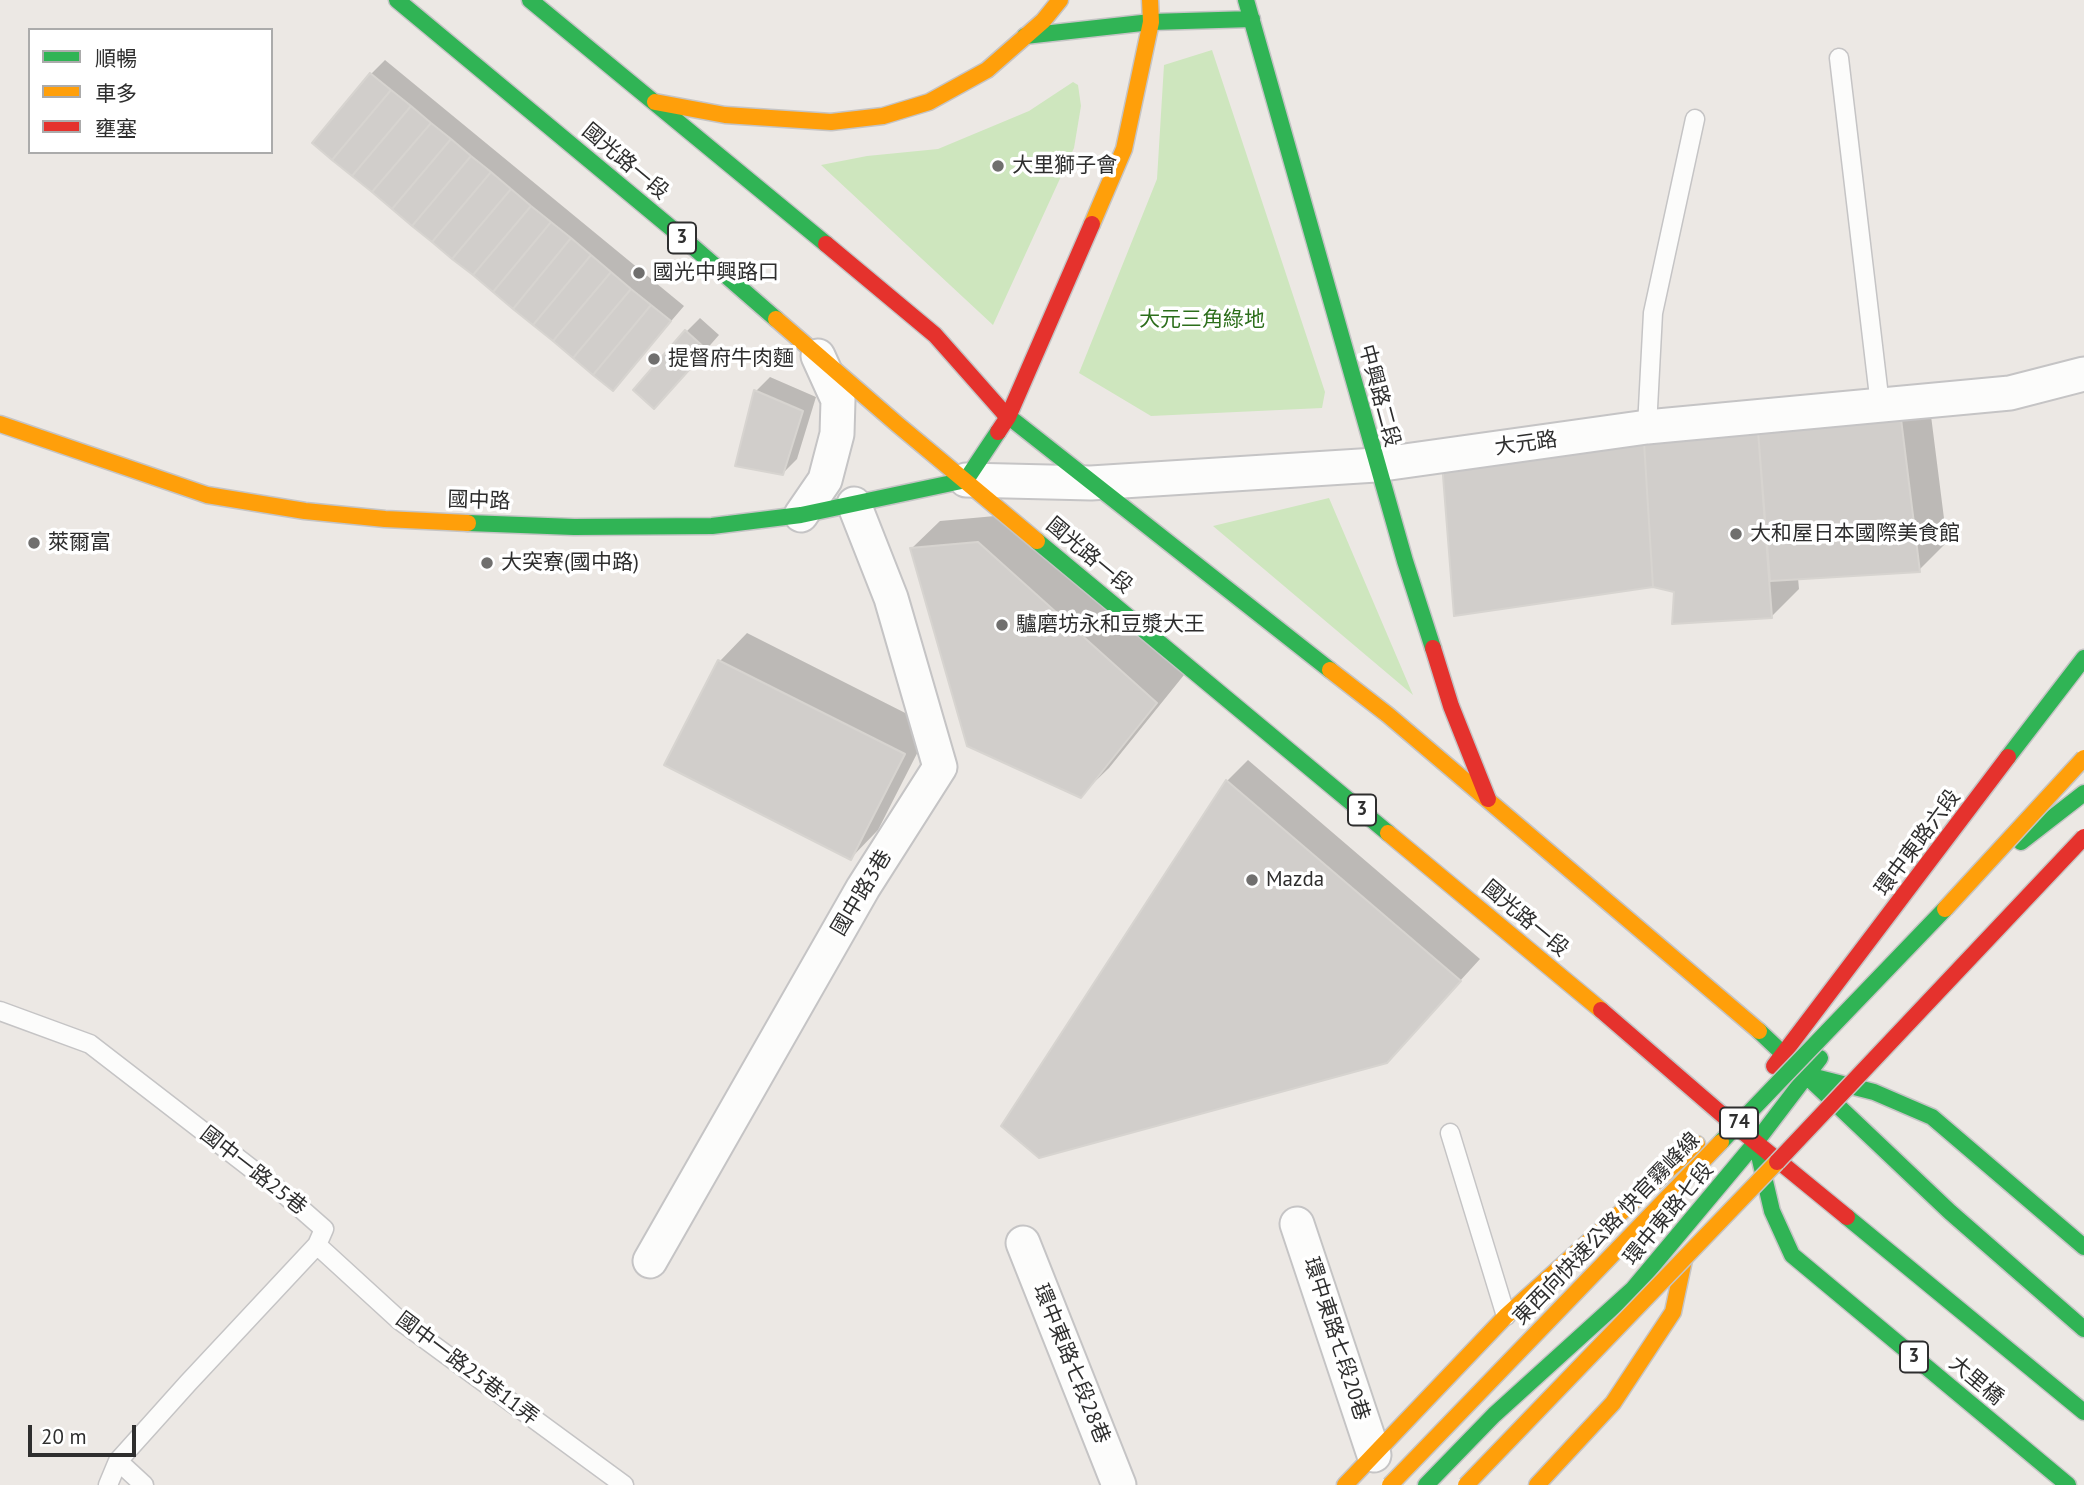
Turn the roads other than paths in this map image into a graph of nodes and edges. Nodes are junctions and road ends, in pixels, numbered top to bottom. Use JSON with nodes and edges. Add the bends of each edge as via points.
{"nodes":[{"id":1,"x":397,"y":0,"type":"edge"},
{"id":2,"x":530,"y":0,"type":"edge"},
{"id":3,"x":1060,"y":0,"type":"edge"},
{"id":4,"x":1150,"y":0,"type":"edge"},
{"id":5,"x":1246,"y":0,"type":"edge"},
{"id":6,"x":1252,"y":19,"type":"junction"},
{"id":7,"x":1151,"y":22,"type":"junction"},
{"id":8,"x":1025,"y":36,"type":"junction"},
{"id":9,"x":1839,"y":58,"type":"dead end"},
{"id":10,"x":653,"y":102,"type":"junction"},
{"id":11,"x":1695,"y":119,"type":"dead end"},
{"id":12,"x":818,"y":356,"type":"junction"},
{"id":13,"x":2084,"y":374,"type":"edge"},
{"id":14,"x":1881,"y":405,"type":"junction"},
{"id":15,"x":1008,"y":417,"type":"junction"},
{"id":16,"x":0,"y":424,"type":"edge"},
{"id":17,"x":1647,"y":427,"type":"junction"},
{"id":18,"x":1376,"y":465,"type":"junction"},
{"id":19,"x":966,"y":480,"type":"junction"},
{"id":20,"x":1091,"y":484,"type":"junction"},
{"id":21,"x":854,"y":504,"type":"junction"},
{"id":22,"x":801,"y":515,"type":"junction"},
{"id":23,"x":2084,"y":658,"type":"edge"},
{"id":24,"x":2084,"y":758,"type":"edge"},
{"id":25,"x":2084,"y":793,"type":"edge"},
{"id":26,"x":1488,"y":799,"type":"junction"},
{"id":27,"x":2084,"y":837,"type":"edge"},
{"id":28,"x":0,"y":1011,"type":"edge"},
{"id":29,"x":1786,"y":1053,"type":"junction"},
{"id":30,"x":1807,"y":1075,"type":"junction"},
{"id":31,"x":1726,"y":1118,"type":"junction"},
{"id":32,"x":1450,"y":1133,"type":"dead end"},
{"id":33,"x":1756,"y":1142,"type":"junction"},
{"id":34,"x":1297,"y":1224,"type":"dead end"},
{"id":35,"x":1023,"y":1243,"type":"dead end"},
{"id":36,"x":317,"y":1245,"type":"junction"},
{"id":37,"x":2084,"y":1247,"type":"edge"},
{"id":38,"x":1684,"y":1260,"type":"junction"},
{"id":39,"x":650,"y":1261,"type":"dead end"},
{"id":40,"x":1506,"y":1316,"type":"junction"},
{"id":41,"x":2084,"y":1329,"type":"edge"},
{"id":42,"x":2084,"y":1412,"type":"edge"},
{"id":43,"x":1494,"y":1415,"type":"junction"},
{"id":44,"x":1374,"y":1455,"type":"junction"},
{"id":45,"x":118,"y":1461,"type":"junction"},
{"id":46,"x":108,"y":1485,"type":"edge"},
{"id":47,"x":144,"y":1485,"type":"edge"},
{"id":48,"x":624,"y":1485,"type":"edge"},
{"id":49,"x":1119,"y":1485,"type":"edge"},
{"id":50,"x":1345,"y":1485,"type":"edge"},
{"id":51,"x":1390,"y":1485,"type":"edge"},
{"id":52,"x":1426,"y":1485,"type":"edge"},
{"id":53,"x":1464,"y":1485,"type":"edge"},
{"id":54,"x":1537,"y":1485,"type":"edge"},
{"id":55,"x":2068,"y":1485,"type":"edge"}],
"edges":[{"from":1,"to":12,"type":"main road","name":"國光路一段","number":"3"},
{"from":2,"to":10,"type":"main road"},
{"from":3,"to":8,"type":"main road"},
{"from":4,"to":7,"type":"main road"},
{"from":5,"to":6,"type":"main road","name":"中興路二段"},
{"from":6,"to":7,"type":"main road"},
{"from":6,"to":18,"type":"main road","name":"中興路二段"},
{"from":7,"to":8,"type":"main road"},
{"from":7,"to":15,"type":"main road","via":[[1124,149]]},
{"from":8,"to":10,"type":"main road","via":[[987,70],[941,96],[883,116],[831,122],[725,115]]},
{"from":9,"to":14,"type":"lane"},
{"from":10,"to":15,"type":"main road","via":[[935,335]]},
{"from":11,"to":17,"type":"lane","via":[[1653,313]]},
{"from":12,"to":19,"type":"main road","name":"國光路一段","number":"3"},
{"from":12,"to":22,"type":"street","via":[[838,400],[837,434],[825,480]]},
{"from":13,"to":14,"type":"street","name":"大元路","via":[[2010,393]]},
{"from":14,"to":17,"type":"street","name":"大元路"},
{"from":15,"to":19,"type":"main road"},
{"from":15,"to":20,"type":"main road"},
{"from":16,"to":22,"type":"main road","name":"國中路","via":[[207,495],[304,511],[574,527],[712,526]]},
{"from":17,"to":18,"type":"street","name":"大元路"},
{"from":18,"to":20,"type":"street","name":"大元路"},
{"from":18,"to":26,"type":"main road","name":"中興路二段","via":[[1447,695]]},
{"from":19,"to":20,"type":"street","name":"大元路"},
{"from":19,"to":21,"type":"main road","name":"國中路"},
{"from":19,"to":31,"type":"main road","name":"國光路一段","number":"3"},
{"from":20,"to":26,"type":"main road","via":[[1388,715]]},
{"from":21,"to":22,"type":"main road","name":"國中路"},
{"from":21,"to":39,"type":"street","name":"國中路3巷","via":[[891,598],[940,767],[863,888]]},
{"from":23,"to":29,"type":"main road","name":"環中東路六段"},
{"from":24,"to":51,"type":"main road","name":"東西向快速公路 快官霧峰線","number":"74","bridge":true,"via":[[1970,883]]},
{"from":25,"to":30,"type":"main road","name":"環中東路七段","via":[[1926,916]]},
{"from":26,"to":29,"type":"main road"},
{"from":27,"to":38,"type":"main road","number":"74","bridge":true},
{"from":28,"to":36,"type":"lane","name":"國中一路25巷","via":[[90,1044],[324,1229]]},
{"from":29,"to":30,"type":"main road"},
{"from":29,"to":31,"type":"main road","name":"環中東路七段"},
{"from":30,"to":33,"type":"main road","name":"環中東路七段"},
{"from":30,"to":37,"type":"main road","via":[[1885,1097],[1932,1117]]},
{"from":30,"to":41,"type":"main road","via":[[1950,1212]]},
{"from":31,"to":33,"type":"main road","name":"國光路一段","number":"3"},
{"from":31,"to":40,"type":"main road","name":"環中東路七段"},
{"from":32,"to":40,"type":"lane"},
{"from":33,"to":42,"type":"main road","name":"國光路一段","number":"3"},
{"from":33,"to":43,"type":"main road","name":"環中東路七段","via":[[1633,1290]]},
{"from":33,"to":55,"type":"main road","name":"大里橋","number":"3","via":[[1774,1218],[1792,1255]]},
{"from":34,"to":44,"type":"street","name":"環中東路七段20巷"},
{"from":35,"to":49,"type":"street","name":"環中東路七段28巷"},
{"from":36,"to":45,"type":"lane"},
{"from":36,"to":48,"type":"lane","name":"國中一路25巷11弄","via":[[399,1320]]},
{"from":38,"to":53,"type":"main road","number":"74","bridge":true},
{"from":38,"to":54,"type":"main road","via":[[1673,1312],[1613,1403]]},
{"from":40,"to":44,"type":"main road","name":"環中東路七段"},
{"from":43,"to":52,"type":"main road","name":"環中東路七段"},
{"from":43,"to":53,"type":"main road","name":"環中東路七段"},
{"from":44,"to":50,"type":"main road","name":"環中東路七段"},
{"from":45,"to":46,"type":"lane"},
{"from":45,"to":47,"type":"lane"}]}
